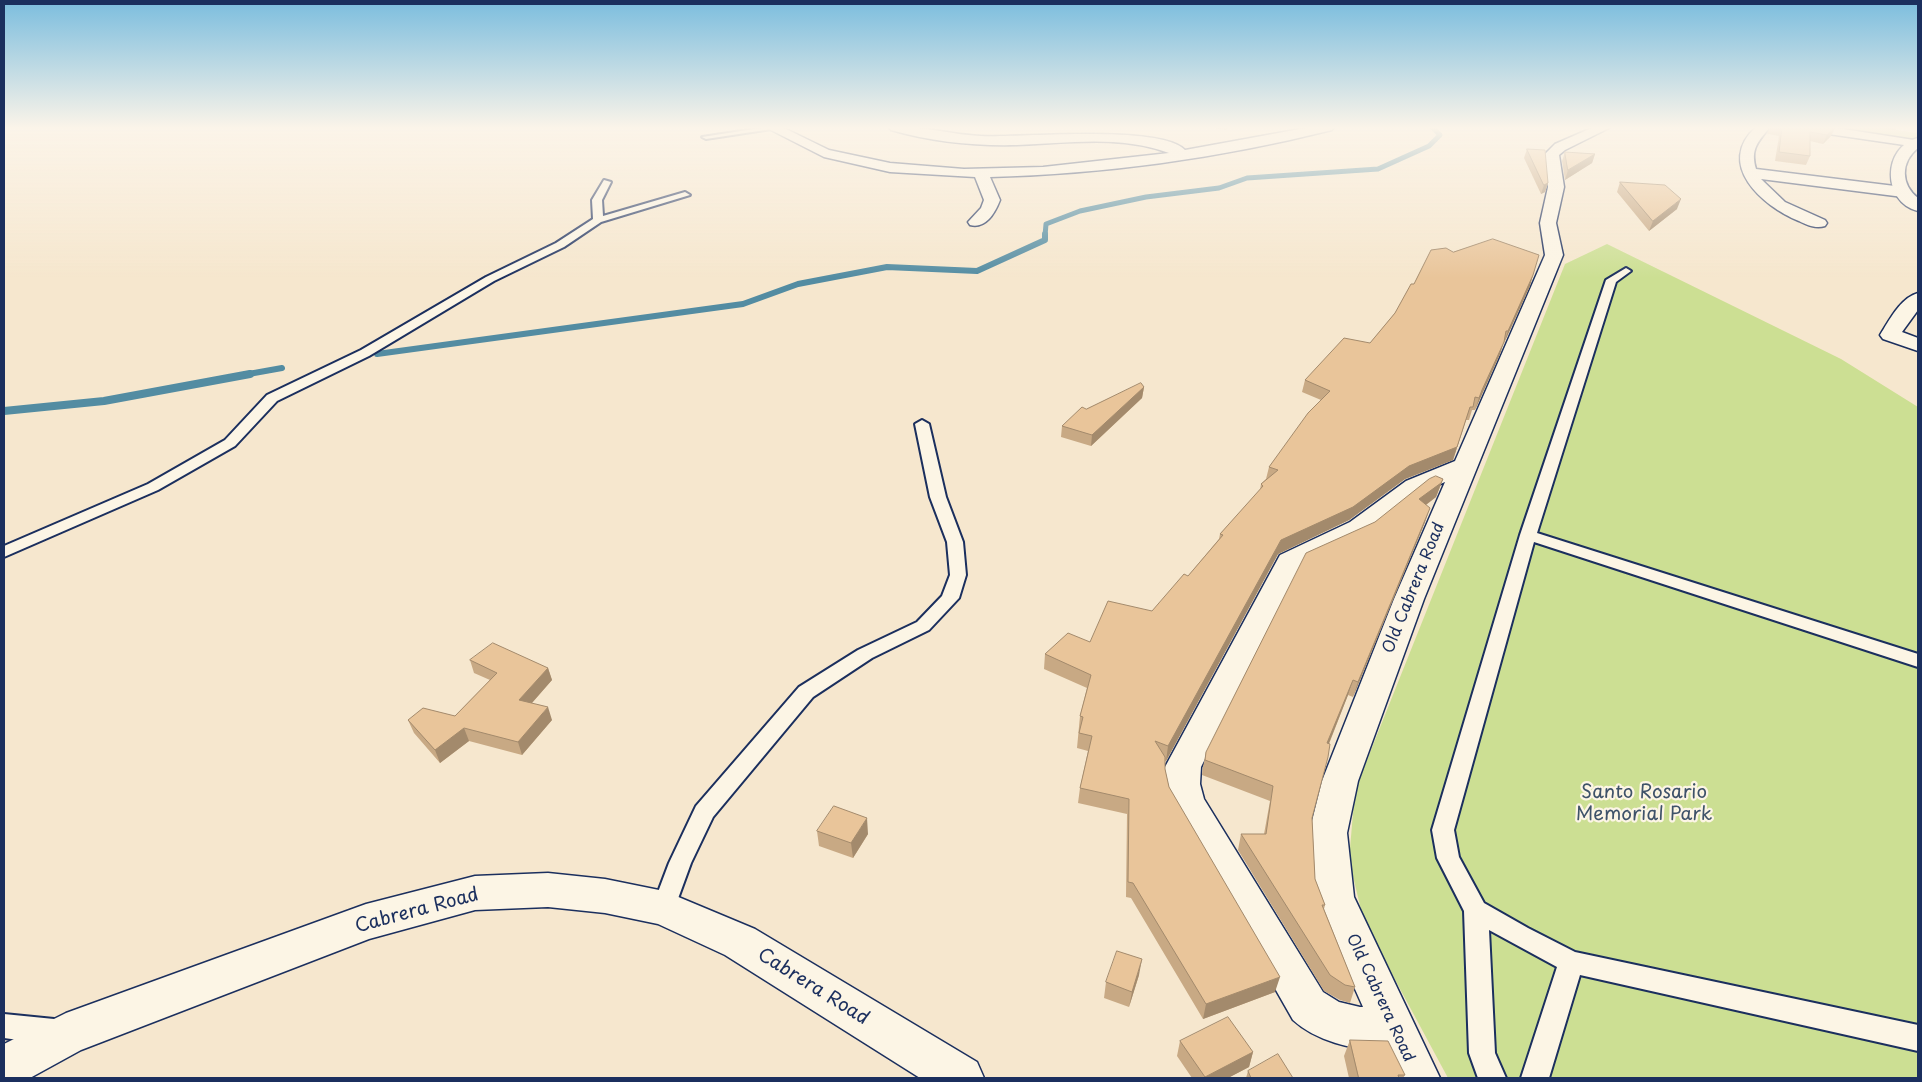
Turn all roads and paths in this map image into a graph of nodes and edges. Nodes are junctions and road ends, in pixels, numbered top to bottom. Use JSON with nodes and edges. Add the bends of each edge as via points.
{"nodes":[{"id":1,"x":983,"y":177,"type":"edge"},
{"id":2,"x":1554,"y":177,"type":"edge"},
{"id":3,"x":1753,"y":177,"type":"edge"},
{"id":4,"x":1786,"y":177,"type":"edge"},
{"id":5,"x":1898,"y":177,"type":"edge"},
{"id":6,"x":607,"y":182,"type":"dead end"},
{"id":7,"x":1903,"y":192,"type":"junction"},
{"id":8,"x":685,"y":194,"type":"dead end"},
{"id":9,"x":1918,"y":206,"type":"edge"},
{"id":10,"x":598,"y":220,"type":"junction"},
{"id":11,"x":976,"y":222,"type":"dead end"},
{"id":12,"x":1819,"y":223,"type":"dead end"},
{"id":13,"x":1626,"y":271,"type":"dead end"},
{"id":14,"x":1918,"y":299,"type":"edge"},
{"id":15,"x":1918,"y":345,"type":"edge"},
{"id":16,"x":922,"y":424,"type":"dead end"},
{"id":17,"x":1463,"y":466,"type":"junction"},
{"id":18,"x":1528,"y":535,"type":"junction"},
{"id":19,"x":4,"y":552,"type":"edge"},
{"id":20,"x":1918,"y":661,"type":"edge"},
{"id":21,"x":664,"y":908,"type":"junction"},
{"id":22,"x":1476,"y":910,"type":"junction"},
{"id":23,"x":1571,"y":962,"type":"junction"},
{"id":24,"x":4,"y":1026,"type":"edge"},
{"id":25,"x":1395,"y":1033,"type":"junction"},
{"id":26,"x":66,"y":1034,"type":"junction"},
{"id":27,"x":1918,"y":1038,"type":"edge"},
{"id":28,"x":4,"y":1068,"type":"edge"},
{"id":29,"x":961,"y":1078,"type":"edge"},
{"id":30,"x":1417,"y":1078,"type":"edge"},
{"id":31,"x":1492,"y":1078,"type":"edge"},
{"id":32,"x":1534,"y":1078,"type":"edge"}],
"edges":[{"from":1,"to":11,"type":"street","via":[[992,200],[988,210]]},
{"from":2,"to":17,"type":"street","name":"Old Cabrera Road","via":[[1556,187],[1548,223],[1554,255]]},
{"from":3,"to":12,"type":"street","via":[[1779,205]]},
{"from":4,"to":7,"type":"street"},
{"from":5,"to":7,"type":"street"},
{"from":6,"to":10,"type":"lane","via":[[597,200]]},
{"from":7,"to":9,"type":"street"},
{"from":8,"to":10,"type":"lane"},
{"from":10,"to":19,"type":"lane","via":[[560,245],[490,279],[365,353],[272,398],[230,443],[152,487]]},
{"from":13,"to":18,"type":"lane","via":[[1612,280]]},
{"from":14,"to":15,"type":"street","via":[[1890,335]]},
{"from":16,"to":21,"type":"lane","via":[[938,497],[954,542],[958,575],[950,598],[923,626],[865,654],[806,692],[704,812],[680,862]]},
{"from":17,"to":25,"type":"street","name":"Old Cabrera Road","via":[[1340,781],[1328,833],[1334,897]]},
{"from":17,"to":25,"type":"street","via":[[1415,486],[1360,528],[1290,561],[1183,767],[1182,784],[1195,818],[1308,1006],[1316,1015],[1332,1022]]},
{"from":18,"to":20,"type":"lane"},
{"from":18,"to":22,"type":"lane","via":[[1443,830],[1448,858]]},
{"from":21,"to":26,"type":"street","name":"Cabrera Road","via":[[605,896],[548,890],[474,893],[366,922]]},
{"from":21,"to":29,"type":"street","name":"Cabrera Road","via":[[740,942]]},
{"from":22,"to":23,"type":"lane"},
{"from":22,"to":31,"type":"lane","via":[[1482,1053]]},
{"from":23,"to":27,"type":"lane"},
{"from":23,"to":32,"type":"lane"},
{"from":24,"to":26,"type":"lane"},
{"from":25,"to":30,"type":"street","name":"Old Cabrera Road"},
{"from":26,"to":28,"type":"street","name":"Cabrera Road"}]}
